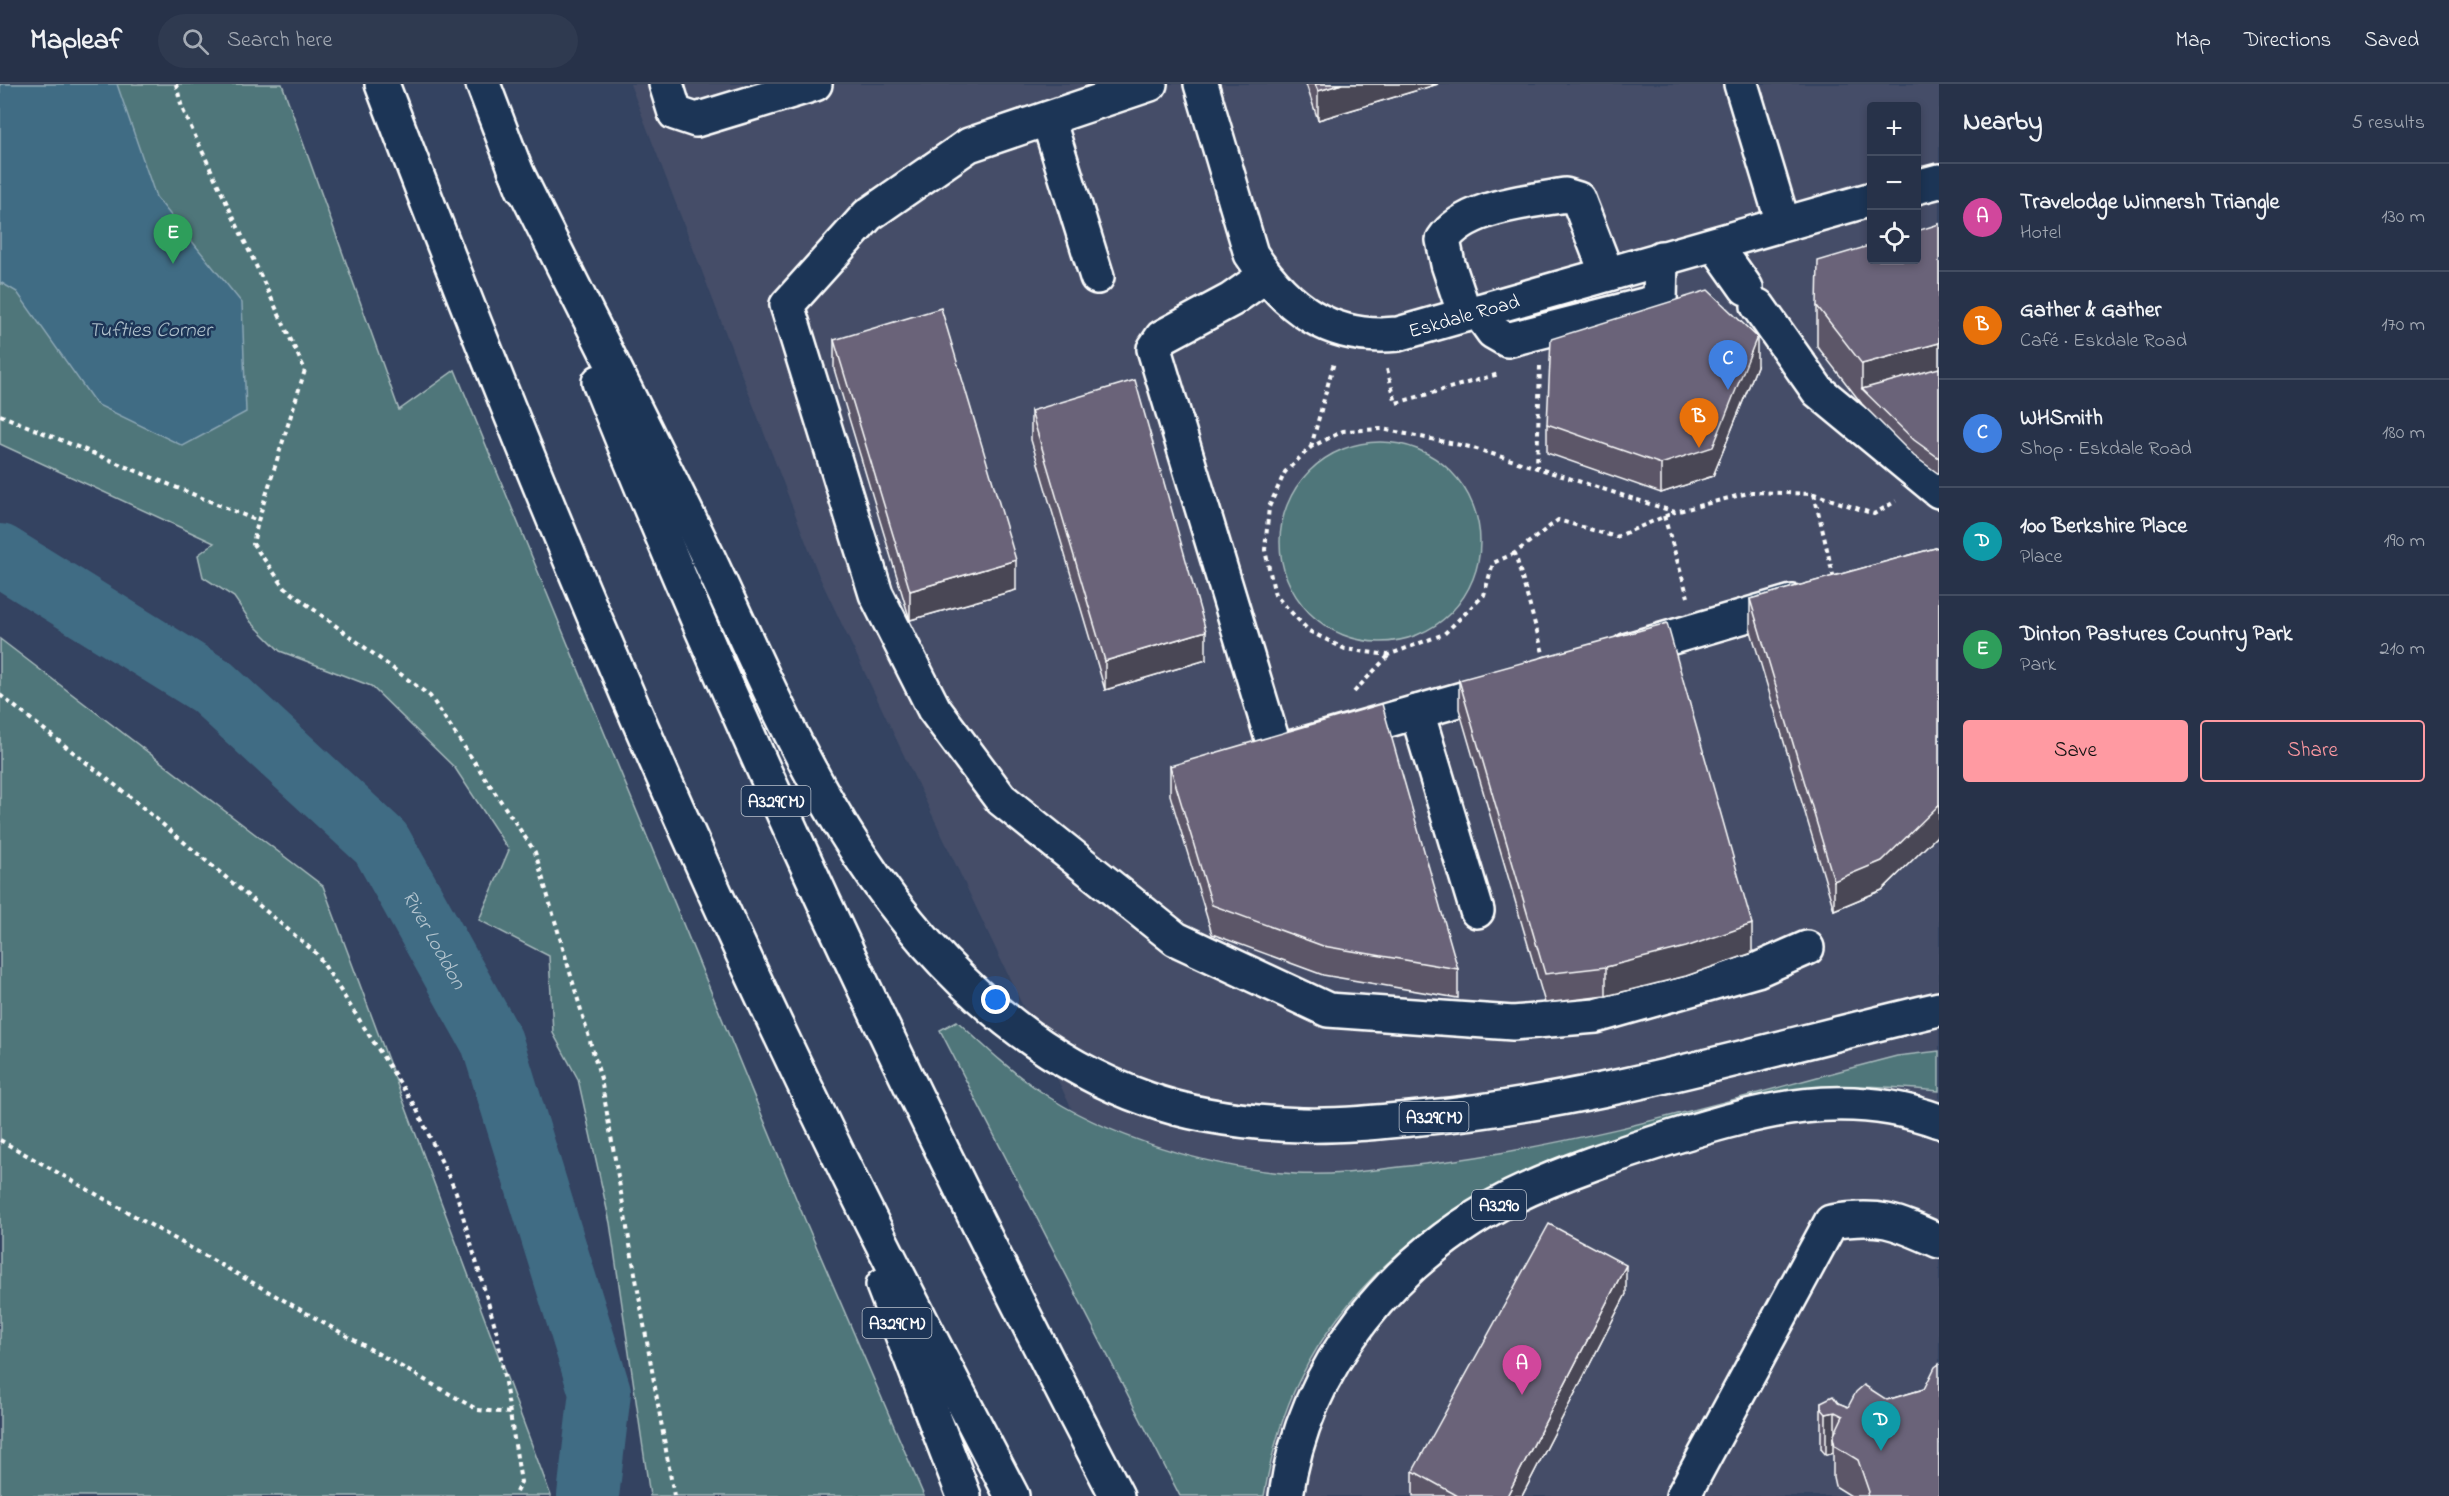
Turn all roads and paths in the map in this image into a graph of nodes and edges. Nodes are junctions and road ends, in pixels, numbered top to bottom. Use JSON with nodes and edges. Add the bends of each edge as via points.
{"nodes":[{"id":1,"x":176,"y":84,"type":"edge"},
{"id":2,"x":382,"y":84,"type":"edge"},
{"id":3,"x":483,"y":84,"type":"edge"},
{"id":4,"x":666,"y":84,"type":"edge"},
{"id":5,"x":815,"y":84,"type":"edge"},
{"id":6,"x":1150,"y":84,"type":"edge"},
{"id":7,"x":1201,"y":84,"type":"edge"},
{"id":8,"x":1741,"y":84,"type":"edge"},
{"id":9,"x":747,"y":94,"type":"edge"},
{"id":10,"x":1048,"y":119,"type":"junction"},
{"id":11,"x":515,"y":169,"type":"junction"},
{"id":12,"x":1939,"y":181,"type":"edge"},
{"id":13,"x":1921,"y":186,"type":"edge"},
{"id":14,"x":1867,"y":200,"type":"edge"},
{"id":15,"x":1783,"y":223,"type":"junction"},
{"id":16,"x":1722,"y":254,"type":"dead end"},
{"id":17,"x":1661,"y":258,"type":"junction"},
{"id":18,"x":1607,"y":274,"type":"junction"},
{"id":19,"x":1265,"y":276,"type":"junction"},
{"id":20,"x":1097,"y":277,"type":"dead end"},
{"id":21,"x":1472,"y":313,"type":"junction"},
{"id":22,"x":1529,"y":365,"type":"dead end"},
{"id":23,"x":1387,"y":370,"type":"dead end"},
{"id":24,"x":1507,"y":372,"type":"dead end"},
{"id":25,"x":1329,"y":380,"type":"dead end"},
{"id":26,"x":0,"y":415,"type":"edge"},
{"id":27,"x":1311,"y":447,"type":"junction"},
{"id":28,"x":1537,"y":468,"type":"junction"},
{"id":29,"x":1933,"y":487,"type":"edge"},
{"id":30,"x":1814,"y":494,"type":"junction"},
{"id":31,"x":1675,"y":512,"type":"junction"},
{"id":32,"x":1664,"y":516,"type":"junction"},
{"id":33,"x":258,"y":521,"type":"junction"},
{"id":34,"x":1515,"y":553,"type":"junction"},
{"id":35,"x":1836,"y":589,"type":"joint"},
{"id":36,"x":1698,"y":630,"type":"junction"},
{"id":37,"x":1595,"y":660,"type":"edge"},
{"id":38,"x":1549,"y":674,"type":"joint"},
{"id":39,"x":0,"y":695,"type":"edge"},
{"id":40,"x":1417,"y":712,"type":"junction"},
{"id":41,"x":1477,"y":910,"type":"dead end"},
{"id":42,"x":1807,"y":948,"type":"dead end"},
{"id":43,"x":1939,"y":1009,"type":"edge"},
{"id":44,"x":1939,"y":1120,"type":"edge"},
{"id":45,"x":0,"y":1140,"type":"edge"},
{"id":46,"x":835,"y":1149,"type":"junction"},
{"id":47,"x":1939,"y":1241,"type":"edge"},
{"id":48,"x":510,"y":1413,"type":"junction"},
{"id":49,"x":514,"y":1496,"type":"edge"},
{"id":50,"x":674,"y":1496,"type":"edge"},
{"id":51,"x":964,"y":1496,"type":"edge"},
{"id":52,"x":1012,"y":1496,"type":"edge"},
{"id":53,"x":1117,"y":1496,"type":"edge"},
{"id":54,"x":1286,"y":1496,"type":"edge"},
{"id":55,"x":1683,"y":1496,"type":"edge"}],
"edges":[{"from":1,"to":33,"type":"path","via":[[182,108],[305,370]]},
{"from":2,"to":46,"type":"main road","number":"A329(M)","via":[[467,307],[611,656]]},
{"from":3,"to":11,"type":"main road","number":"A329(M)"},
{"from":4,"to":9,"type":"main road","via":[[675,112],[696,120]]},
{"from":5,"to":9,"type":"main road"},
{"from":6,"to":10,"type":"main road"},
{"from":7,"to":19,"type":"main road","name":"Eskdale Road","via":[[1251,254]]},
{"from":8,"to":15,"type":"main road"},
{"from":10,"to":20,"type":"main road"},
{"from":10,"to":42,"type":"main road","via":[[969,145],[868,215],[787,305],[876,594],[934,709],[1001,799],[1176,939],[1328,1010],[1513,1023],[1596,1016],[1757,970]]},
{"from":11,"to":43,"type":"main road","number":"A329(M)","via":[[829,806],[873,875],[931,948],[977,996],[1052,1054],[1107,1083],[1192,1112],[1240,1120],[1342,1125],[1537,1104]]},
{"from":11,"to":53,"type":"main road","number":"A329(M)","via":[[691,609],[810,877],[953,1176]]},
{"from":12,"to":13,"type":"main road"},
{"from":14,"to":15,"type":"main road","name":"Eskdale Road"},
{"from":15,"to":17,"type":"main road","name":"Eskdale Road"},
{"from":16,"to":29,"type":"main road","via":[[1818,392]]},
{"from":17,"to":18,"type":"main road","name":"Eskdale Road"},
{"from":17,"to":21,"type":"main road","via":[[1660,301],[1507,340]]},
{"from":18,"to":21,"type":"main road","name":"Eskdale Road"},
{"from":18,"to":21,"type":"main road","via":[[1578,199],[1565,195],[1468,217],[1452,226],[1443,240],[1448,264]]},
{"from":19,"to":21,"type":"main road","name":"Eskdale Road","via":[[1287,300],[1312,317],[1370,337],[1398,334]]},
{"from":19,"to":40,"type":"main road","via":[[1222,305],[1162,337],[1154,349],[1276,752]]},
{"from":22,"to":28,"type":"path","via":[[1540,362]]},
{"from":23,"to":24,"type":"path","via":[[1396,403]]},
{"from":25,"to":27,"type":"path"},
{"from":26,"to":33,"type":"path"},
{"from":27,"to":28,"type":"path","via":[[1343,431],[1382,429],[1470,447]]},
{"from":27,"to":34,"type":"path","via":[[1285,472],[1269,507],[1265,550],[1275,595],[1309,631],[1345,649],[1388,656],[1444,634],[1484,595],[1493,563]]},
{"from":28,"to":31,"type":"path"},
{"from":29,"to":30,"type":"path","via":[[1875,514]]},
{"from":30,"to":31,"type":"path","via":[[1752,492]]},
{"from":30,"to":35,"type":"path"},
{"from":31,"to":32,"type":"path"},
{"from":32,"to":34,"type":"path","via":[[1616,537],[1558,520]]},
{"from":32,"to":36,"type":"path"},
{"from":33,"to":50,"type":"path","via":[[254,544],[285,588],[430,696],[535,852],[601,1079]]},
{"from":34,"to":38,"type":"path"},
{"from":35,"to":36,"type":"main road"},
{"from":36,"to":37,"type":"main road"},
{"from":38,"to":40,"type":"main road"},
{"from":39,"to":48,"type":"path","via":[[138,803],[317,954],[416,1108],[456,1192],[497,1333]]},
{"from":40,"to":41,"type":"main road"},
{"from":44,"to":54,"type":"main road","number":"A3290","via":[[1856,1103],[1792,1106],[1731,1120],[1609,1158],[1513,1197],[1482,1214],[1425,1254],[1387,1290],[1353,1332],[1317,1391],[1303,1424]]},
{"from":45,"to":48,"type":"path","via":[[478,1410]]},
{"from":46,"to":51,"type":"main road","number":"A329(M)"},
{"from":46,"to":52,"type":"main road","number":"A329(M)"},
{"from":47,"to":55,"type":"main road","via":[[1896,1221],[1863,1217],[1831,1222]]},
{"from":48,"to":49,"type":"path","via":[[521,1482]]}]}
